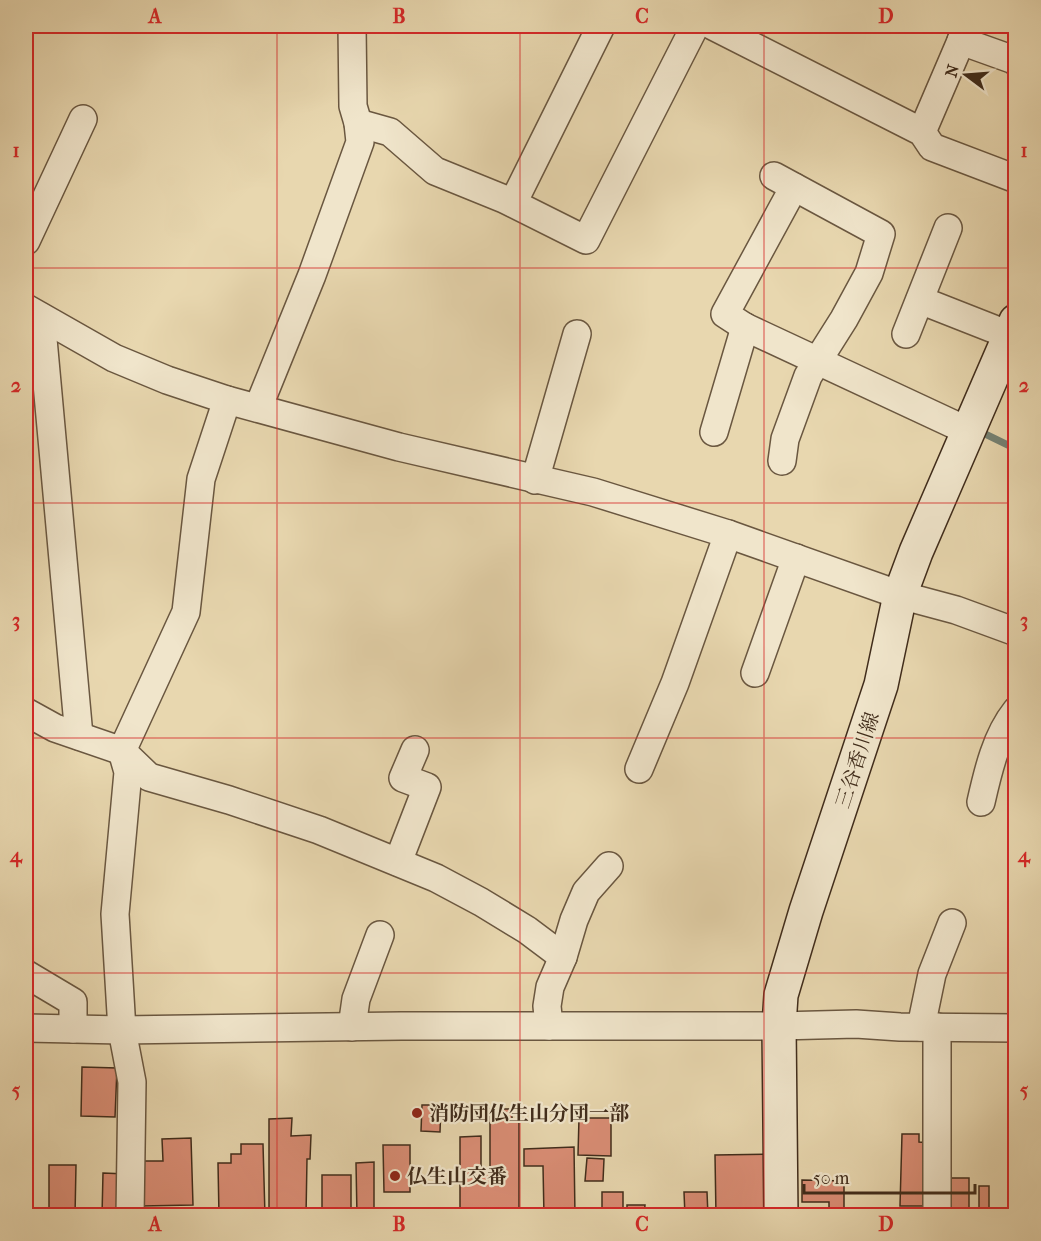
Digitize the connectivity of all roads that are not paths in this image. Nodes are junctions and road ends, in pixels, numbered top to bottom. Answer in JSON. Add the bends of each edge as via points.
{"nodes":[{"id":1,"x":352,"y":26,"type":"edge"},
{"id":2,"x":601,"y":26,"type":"edge"},
{"id":3,"x":695,"y":26,"type":"edge"},
{"id":4,"x":713,"y":26,"type":"edge"},
{"id":5,"x":963,"y":33,"type":"edge"},
{"id":6,"x":1016,"y":62,"type":"edge"},
{"id":7,"x":83,"y":118,"type":"dead end"},
{"id":8,"x":358,"y":123,"type":"junction"},
{"id":9,"x":922,"y":132,"type":"junction"},
{"id":10,"x":1016,"y":179,"type":"edge"},
{"id":11,"x":513,"y":203,"type":"junction"},
{"id":12,"x":948,"y":228,"type":"dead end"},
{"id":13,"x":26,"y":241,"type":"edge"},
{"id":14,"x":920,"y":300,"type":"junction"},
{"id":15,"x":33,"y":313,"type":"edge"},
{"id":16,"x":745,"y":327,"type":"junction"},
{"id":17,"x":1012,"y":328,"type":"edge"},
{"id":18,"x":578,"y":334,"type":"dead end"},
{"id":19,"x":906,"y":334,"type":"dead end"},
{"id":20,"x":818,"y":360,"type":"junction"},
{"id":21,"x":227,"y":400,"type":"junction"},
{"id":22,"x":258,"y":408,"type":"junction"},
{"id":23,"x":968,"y":431,"type":"junction"},
{"id":24,"x":714,"y":432,"type":"dead end"},
{"id":25,"x":782,"y":461,"type":"dead end"},
{"id":26,"x":535,"y":480,"type":"junction"},
{"id":27,"x":728,"y":534,"type":"junction"},
{"id":28,"x":796,"y":558,"type":"junction"},
{"id":29,"x":900,"y":595,"type":"junction"},
{"id":30,"x":1016,"y":632,"type":"edge"},
{"id":31,"x":755,"y":673,"type":"dead end"},
{"id":32,"x":1016,"y":711,"type":"edge"},
{"id":33,"x":26,"y":712,"type":"edge"},
{"id":34,"x":79,"y":736,"type":"junction"},
{"id":35,"x":415,"y":750,"type":"dead end"},
{"id":36,"x":122,"y":751,"type":"junction"},
{"id":37,"x":639,"y":769,"type":"dead end"},
{"id":38,"x":981,"y":802,"type":"dead end"},
{"id":39,"x":398,"y":862,"type":"junction"},
{"id":40,"x":609,"y":866,"type":"dead end"},
{"id":41,"x":952,"y":923,"type":"dead end"},
{"id":42,"x":380,"y":935,"type":"dead end"},
{"id":43,"x":563,"y":957,"type":"junction"},
{"id":44,"x":26,"y":974,"type":"edge"},
{"id":45,"x":549,"y":1026,"type":"junction"},
{"id":46,"x":779,"y":1026,"type":"junction"},
{"id":47,"x":352,"y":1027,"type":"junction"},
{"id":48,"x":929,"y":1027,"type":"junction"},
{"id":49,"x":26,"y":1028,"type":"edge"},
{"id":50,"x":1016,"y":1028,"type":"edge"},
{"id":51,"x":73,"y":1029,"type":"junction"},
{"id":52,"x":122,"y":1030,"type":"junction"},
{"id":53,"x":130,"y":1215,"type":"edge"},
{"id":54,"x":781,"y":1215,"type":"edge"},
{"id":55,"x":937,"y":1215,"type":"edge"}],
"edges":[{"from":1,"to":8,"type":"street","via":[[353,106]]},
{"from":2,"to":11,"type":"street"},
{"from":3,"to":11,"type":"street","via":[[586,240]]},
{"from":4,"to":9,"type":"street"},
{"from":5,"to":6,"type":"street"},
{"from":5,"to":9,"type":"street"},
{"from":7,"to":13,"type":"street"},
{"from":8,"to":11,"type":"street","via":[[390,132],[435,171]]},
{"from":8,"to":22,"type":"street","via":[[360,142]]},
{"from":9,"to":10,"type":"street","via":[[932,147]]},
{"from":12,"to":14,"type":"street"},
{"from":14,"to":17,"type":"street"},
{"from":14,"to":19,"type":"street"},
{"from":15,"to":21,"type":"street","via":[[114,358]]},
{"from":15,"to":34,"type":"street"},
{"from":16,"to":20,"type":"street"},
{"from":16,"to":20,"type":"street","via":[[725,314],[784,181],[881,234],[869,273]]},
{"from":16,"to":24,"type":"street"},
{"from":17,"to":23,"type":"main road","name":"三谷香川線"},
{"from":18,"to":26,"type":"street"},
{"from":20,"to":23,"type":"street"},
{"from":20,"to":25,"type":"street","via":[[808,376],[785,439]]},
{"from":21,"to":22,"type":"street"},
{"from":21,"to":36,"type":"street","via":[[201,479],[186,612]]},
{"from":22,"to":26,"type":"street"},
{"from":23,"to":29,"type":"main road","name":"三谷香川線"},
{"from":26,"to":27,"type":"street","via":[[593,492]]},
{"from":27,"to":28,"type":"street"},
{"from":27,"to":37,"type":"street","via":[[675,683]]},
{"from":28,"to":29,"type":"street"},
{"from":28,"to":31,"type":"street"},
{"from":29,"to":30,"type":"street"},
{"from":29,"to":46,"type":"main road","name":"三谷香川線","via":[[881,685],[781,994]]},
{"from":32,"to":38,"type":"street","via":[[990,764]]},
{"from":33,"to":34,"type":"street"},
{"from":34,"to":36,"type":"street"},
{"from":35,"to":39,"type":"street","via":[[404,778],[427,786]]},
{"from":36,"to":39,"type":"street","via":[[149,777],[229,800]]},
{"from":36,"to":52,"type":"street","via":[[128,772],[115,914]]},
{"from":39,"to":43,"type":"street","via":[[481,902]]},
{"from":40,"to":43,"type":"street","via":[[586,892]]},
{"from":41,"to":48,"type":"street","via":[[932,974]]},
{"from":42,"to":47,"type":"street","via":[[356,999]]},
{"from":43,"to":45,"type":"street","via":[[549,987]]},
{"from":44,"to":51,"type":"street","via":[[73,1002]]},
{"from":45,"to":46,"type":"street"},
{"from":45,"to":47,"type":"street"},
{"from":46,"to":48,"type":"street"},
{"from":46,"to":54,"type":"main road","name":"三谷香川線"},
{"from":47,"to":52,"type":"street"},
{"from":48,"to":50,"type":"street"},
{"from":48,"to":55,"type":"street"},
{"from":49,"to":51,"type":"street"},
{"from":51,"to":52,"type":"street"},
{"from":52,"to":53,"type":"street","via":[[132,1082]]}]}
